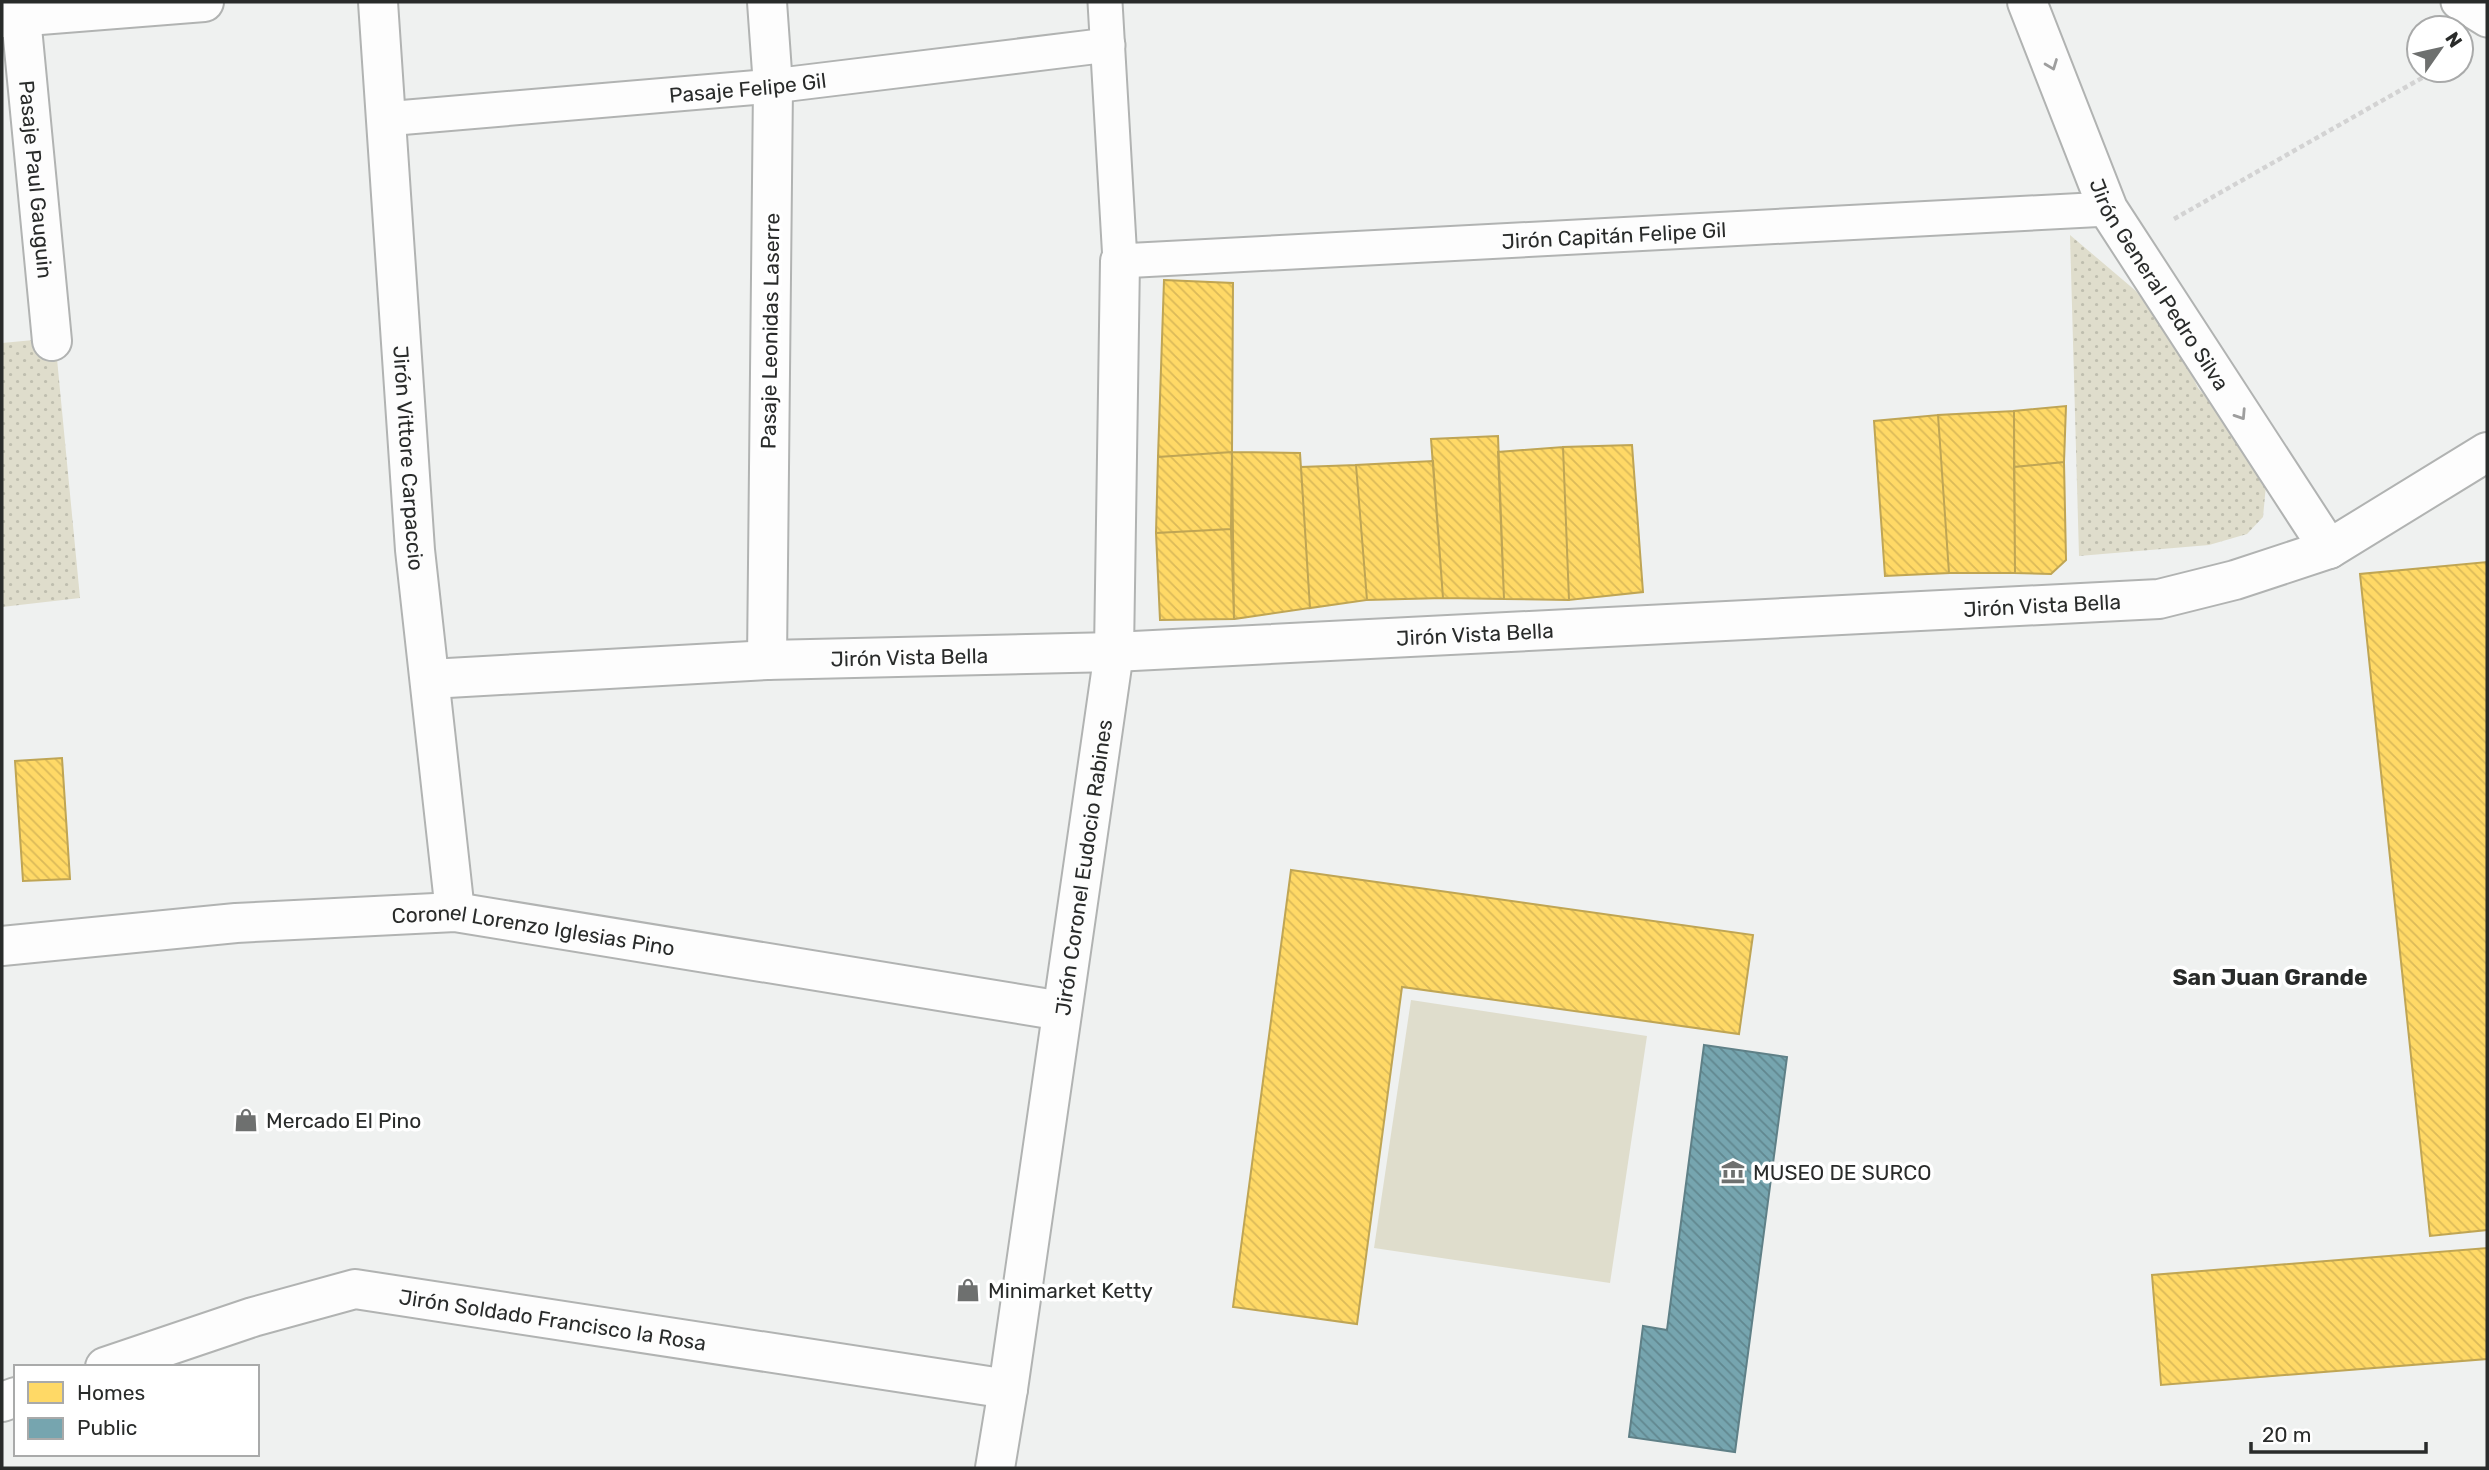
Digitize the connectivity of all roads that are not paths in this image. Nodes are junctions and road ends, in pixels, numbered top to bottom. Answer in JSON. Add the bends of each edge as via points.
{"nodes":[{"id":1,"x":204,"y":2,"type":"edge"},
{"id":2,"x":378,"y":2,"type":"edge"},
{"id":3,"x":767,"y":2,"type":"edge"},
{"id":4,"x":1105,"y":2,"type":"edge"},
{"id":5,"x":2027,"y":2,"type":"edge"},
{"id":6,"x":2458,"y":2,"type":"edge"},
{"id":7,"x":11,"y":18,"type":"edge"},
{"id":8,"x":2487,"y":20,"type":"edge"},
{"id":9,"x":1108,"y":45,"type":"junction"},
{"id":10,"x":773,"y":86,"type":"junction"},
{"id":11,"x":385,"y":119,"type":"junction"},
{"id":12,"x":2108,"y":209,"type":"junction"},
{"id":13,"x":1120,"y":261,"type":"junction"},
{"id":14,"x":52,"y":341,"type":"dead end"},
{"id":15,"x":2487,"y":452,"type":"edge"},
{"id":16,"x":2329,"y":549,"type":"junction"},
{"id":17,"x":1114,"y":652,"type":"junction"},
{"id":18,"x":767,"y":660,"type":"junction"},
{"id":19,"x":430,"y":679,"type":"junction"},
{"id":20,"x":455,"y":912,"type":"junction"},
{"id":21,"x":2,"y":946,"type":"edge"},
{"id":22,"x":1062,"y":1011,"type":"junction"},
{"id":23,"x":111,"y":1365,"type":"edge"},
{"id":24,"x":1009,"y":1389,"type":"junction"},
{"id":25,"x":995,"y":1468,"type":"edge"}],
"edges":[{"from":1,"to":7,"type":"street"},
{"from":2,"to":11,"type":"street","name":"Jirón Vittore Carpaccio"},
{"from":3,"to":10,"type":"street","name":"Pasaje Leonidas Laserre"},
{"from":4,"to":9,"type":"lane"},
{"from":5,"to":12,"type":"street","name":"Jirón General Pedro Silva","one_way":true},
{"from":6,"to":8,"type":"lane"},
{"from":7,"to":14,"type":"street","name":"Pasaje Paul Gauguin"},
{"from":9,"to":10,"type":"lane","name":"Pasaje Felipe Gil"},
{"from":9,"to":13,"type":"lane"},
{"from":10,"to":11,"type":"lane","name":"Pasaje Felipe Gil"},
{"from":10,"to":18,"type":"street","name":"Pasaje Leonidas Laserre"},
{"from":11,"to":19,"type":"street","name":"Jirón Vittore Carpaccio","via":[[415,551]]},
{"from":12,"to":13,"type":"lane","name":"Jirón Capitán Felipe Gil"},
{"from":12,"to":16,"type":"street","name":"Jirón General Pedro Silva","one_way":true},
{"from":13,"to":17,"type":"street","name":"Jirón Coronel Eudocio Rabines"},
{"from":15,"to":16,"type":"street","name":"Jirón Vista Bella"},
{"from":16,"to":17,"type":"street","name":"Jirón Vista Bella","via":[[2235,580],[2159,598]]},
{"from":17,"to":18,"type":"street","name":"Jirón Vista Bella"},
{"from":17,"to":22,"type":"street","name":"Jirón Coronel Eudocio Rabines"},
{"from":18,"to":19,"type":"street","name":"Jirón Vista Bella"},
{"from":19,"to":20,"type":"street","name":"Jirón Vittore Carpaccio"},
{"from":20,"to":21,"type":"street","name":"Coronel Lorenzo Iglesias Pino","via":[[236,923]]},
{"from":20,"to":22,"type":"street","name":"Coronel Lorenzo Iglesias Pino"},
{"from":22,"to":24,"type":"street","name":"Jirón Coronel Eudocio Rabines"},
{"from":23,"to":24,"type":"street","name":"Jirón Soldado Francisco la Rosa","via":[[253,1317],[355,1289]]},
{"from":24,"to":25,"type":"street","name":"Jirón Coronel Eudocio Rabines"}]}
